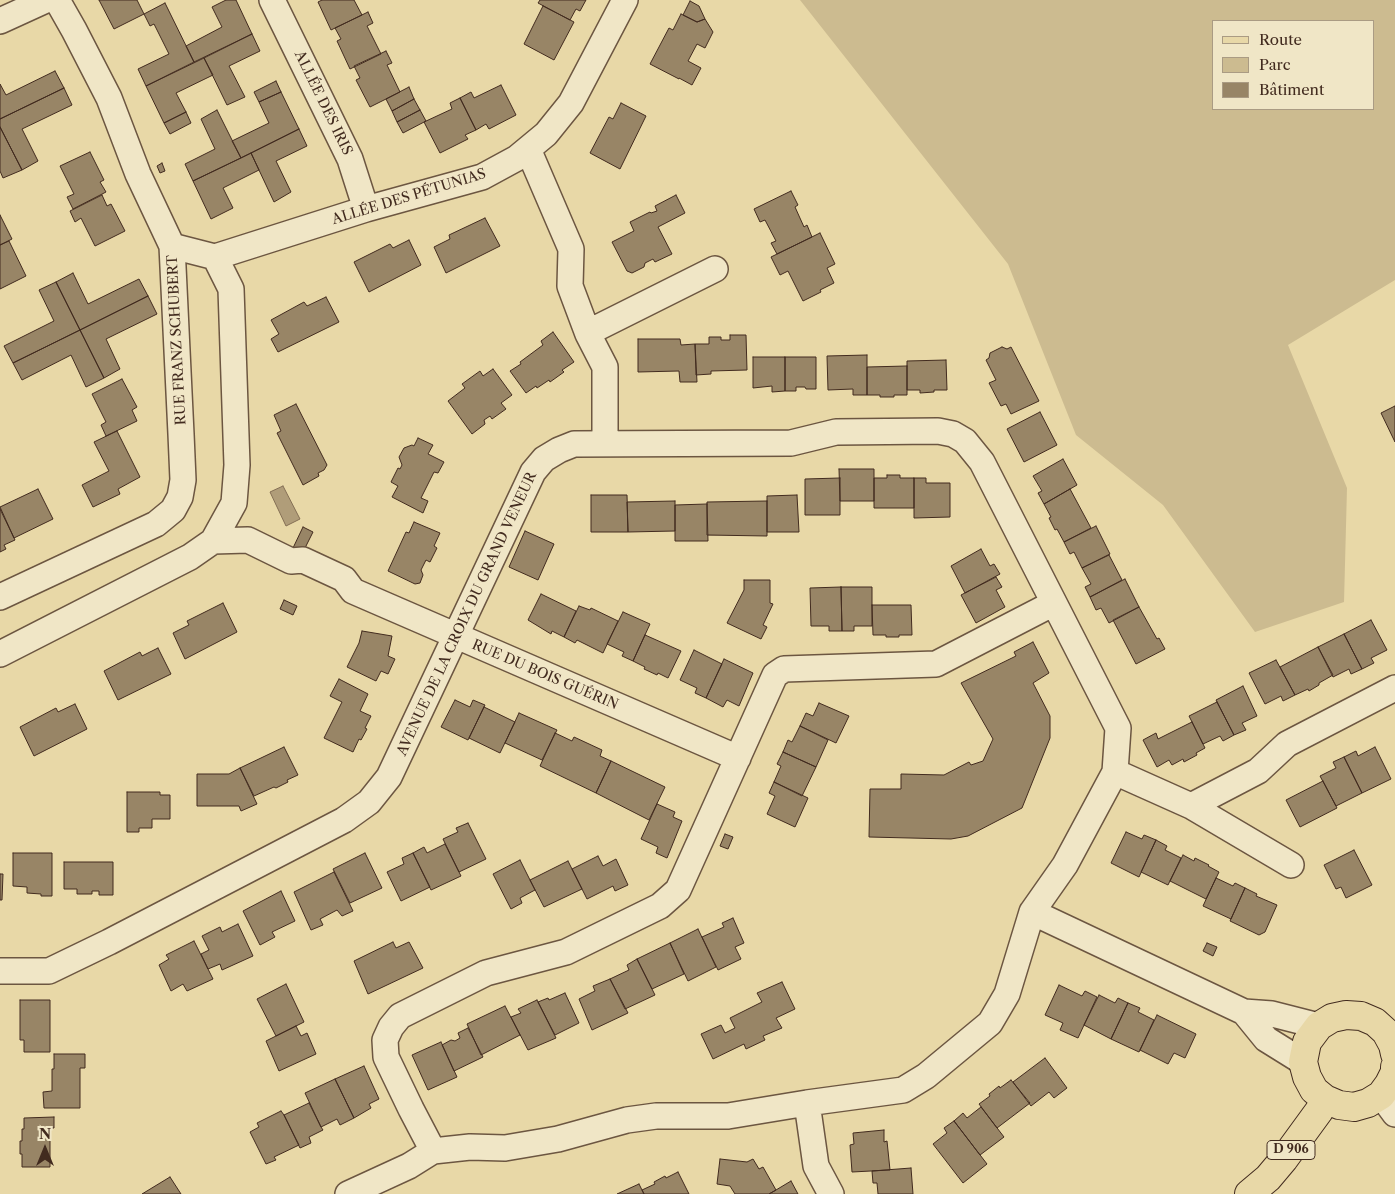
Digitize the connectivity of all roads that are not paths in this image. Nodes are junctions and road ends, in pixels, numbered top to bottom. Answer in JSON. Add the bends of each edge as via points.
{"nodes":[{"id":1,"x":46,"y":0,"type":"edge"},
{"id":2,"x":57,"y":0,"type":"edge"},
{"id":3,"x":272,"y":0,"type":"edge"},
{"id":4,"x":624,"y":0,"type":"edge"},
{"id":5,"x":0,"y":21,"type":"edge"},
{"id":6,"x":528,"y":149,"type":"junction"},
{"id":7,"x":366,"y":209,"type":"junction"},
{"id":8,"x":172,"y":246,"type":"junction"},
{"id":9,"x":214,"y":257,"type":"junction"},
{"id":10,"x":715,"y":269,"type":"dead end"},
{"id":11,"x":588,"y":334,"type":"junction"},
{"id":12,"x":605,"y":444,"type":"junction"},
{"id":13,"x":234,"y":502,"type":"junction"},
{"id":14,"x":248,"y":540,"type":"junction"},
{"id":15,"x":213,"y":541,"type":"junction"},
{"id":16,"x":0,"y":597,"type":"edge"},
{"id":17,"x":1054,"y":603,"type":"junction"},
{"id":18,"x":456,"y":636,"type":"junction"},
{"id":19,"x":0,"y":654,"type":"edge"},
{"id":20,"x":1395,"y":688,"type":"edge"},
{"id":21,"x":738,"y":758,"type":"junction"},
{"id":22,"x":1115,"y":772,"type":"junction"},
{"id":23,"x":1192,"y":806,"type":"junction"},
{"id":24,"x":1291,"y":865,"type":"dead end"},
{"id":25,"x":1032,"y":912,"type":"junction"},
{"id":26,"x":0,"y":971,"type":"edge"},
{"id":27,"x":1244,"y":1012,"type":"junction"},
{"id":28,"x":1319,"y":1026,"type":"junction"},
{"id":29,"x":1395,"y":1053,"type":"edge"},
{"id":30,"x":1304,"y":1062,"type":"junction"},
{"id":31,"x":1325,"y":1099,"type":"junction"},
{"id":32,"x":807,"y":1103,"type":"junction"},
{"id":33,"x":1388,"y":1105,"type":"edge"},
{"id":34,"x":433,"y":1151,"type":"junction"},
{"id":35,"x":375,"y":1189,"type":"edge"},
{"id":36,"x":348,"y":1194,"type":"edge"},
{"id":37,"x":831,"y":1194,"type":"edge"},
{"id":38,"x":1250,"y":1194,"type":"edge"}],
"edges":[{"from":1,"to":5,"type":"street"},
{"from":2,"to":8,"type":"street","name":"RUE FRANZ SCHUBERT","via":[[109,98],[138,174]]},
{"from":3,"to":7,"type":"street","name":"ALLÉE DES IRIS","via":[[350,159]]},
{"from":4,"to":6,"type":"street","name":"ALLÉE DES PÉTUNIAS","via":[[571,103],[546,134]]},
{"from":6,"to":7,"type":"street","name":"ALLÉE DES PÉTUNIAS","via":[[482,177]]},
{"from":6,"to":11,"type":"street","via":[[571,249],[570,286]]},
{"from":7,"to":9,"type":"street","name":"ALLÉE DES PÉTUNIAS"},
{"from":8,"to":9,"type":"street"},
{"from":8,"to":16,"type":"street","name":"RUE FRANZ SCHUBERT","via":[[182,434],[180,497],[173,510],[156,524]]},
{"from":9,"to":13,"type":"street","via":[[231,290],[237,465]]},
{"from":10,"to":11,"type":"street"},
{"from":11,"to":12,"type":"street","via":[[605,367]]},
{"from":12,"to":17,"type":"street","name":"AVENUE DE LA CROIX DU GRAND VENEUR","via":[[791,442],[836,432],[938,431],[953,434],[965,441],[982,462]]},
{"from":12,"to":18,"type":"street","name":"AVENUE DE LA CROIX DU GRAND VENEUR","via":[[574,444],[544,459],[533,472]]},
{"from":13,"to":14,"type":"street"},
{"from":13,"to":15,"type":"street"},
{"from":14,"to":15,"type":"street","name":"RUE DU BOIS GUÉRIN"},
{"from":14,"to":18,"type":"street","name":"RUE DU BOIS GUÉRIN","via":[[291,561],[303,560],[323,568],[344,579],[353,591]]},
{"from":15,"to":19,"type":"street","via":[[190,558]]},
{"from":17,"to":21,"type":"street","via":[[936,664],[784,669],[775,675]]},
{"from":17,"to":22,"type":"street","name":"AVENUE DE LA CROIX DU GRAND VENEUR","via":[[1118,728]]},
{"from":18,"to":21,"type":"street","name":"RUE DU BOIS GUÉRIN"},
{"from":18,"to":26,"type":"street","name":"AVENUE DE LA CROIX DU GRAND VENEUR","via":[[389,777],[369,802],[344,820],[49,971]]},
{"from":20,"to":23,"type":"street","via":[[1287,744],[1258,770]]},
{"from":21,"to":34,"type":"street","via":[[678,890],[660,906],[566,952],[486,973],[400,1016],[391,1027],[385,1040],[386,1057]]},
{"from":22,"to":23,"type":"street"},
{"from":22,"to":25,"type":"street","name":"AVENUE DE LA CROIX DU GRAND VENEUR","via":[[1065,865]]},
{"from":23,"to":24,"type":"street"},
{"from":25,"to":27,"type":"street"},
{"from":25,"to":32,"type":"street","name":"AVENUE DE LA CROIX DU GRAND VENEUR","via":[[1007,994],[990,1023],[926,1076],[903,1090]]},
{"from":27,"to":28,"type":"street","via":[[1272,1014]]},
{"from":27,"to":30,"type":"street","via":[[1266,1038]]},
{"from":28,"to":29,"type":"main road","via":[[1339,1016],[1361,1016],[1386,1032]]},
{"from":28,"to":30,"type":"main road","via":[[1307,1042]]},
{"from":29,"to":33,"type":"main road"},
{"from":30,"to":31,"type":"main road","via":[[1306,1077]]},
{"from":31,"to":33,"type":"main road","via":[[1354,1107],[1368,1103]]},
{"from":31,"to":38,"type":"main road","number":"D 906","via":[[1284,1159]]},
{"from":32,"to":34,"type":"street","name":"AVENUE DE LA CROIX DU GRAND VENEUR","via":[[728,1116],[656,1116],[505,1148]]},
{"from":32,"to":37,"type":"street","via":[[816,1166]]},
{"from":34,"to":35,"type":"street","name":"AVENUE DE LA CROIX DU GRAND VENEUR"},
{"from":35,"to":36,"type":"street","name":"AVENUE DE LA CROIX DU GRAND VENEUR"}]}
